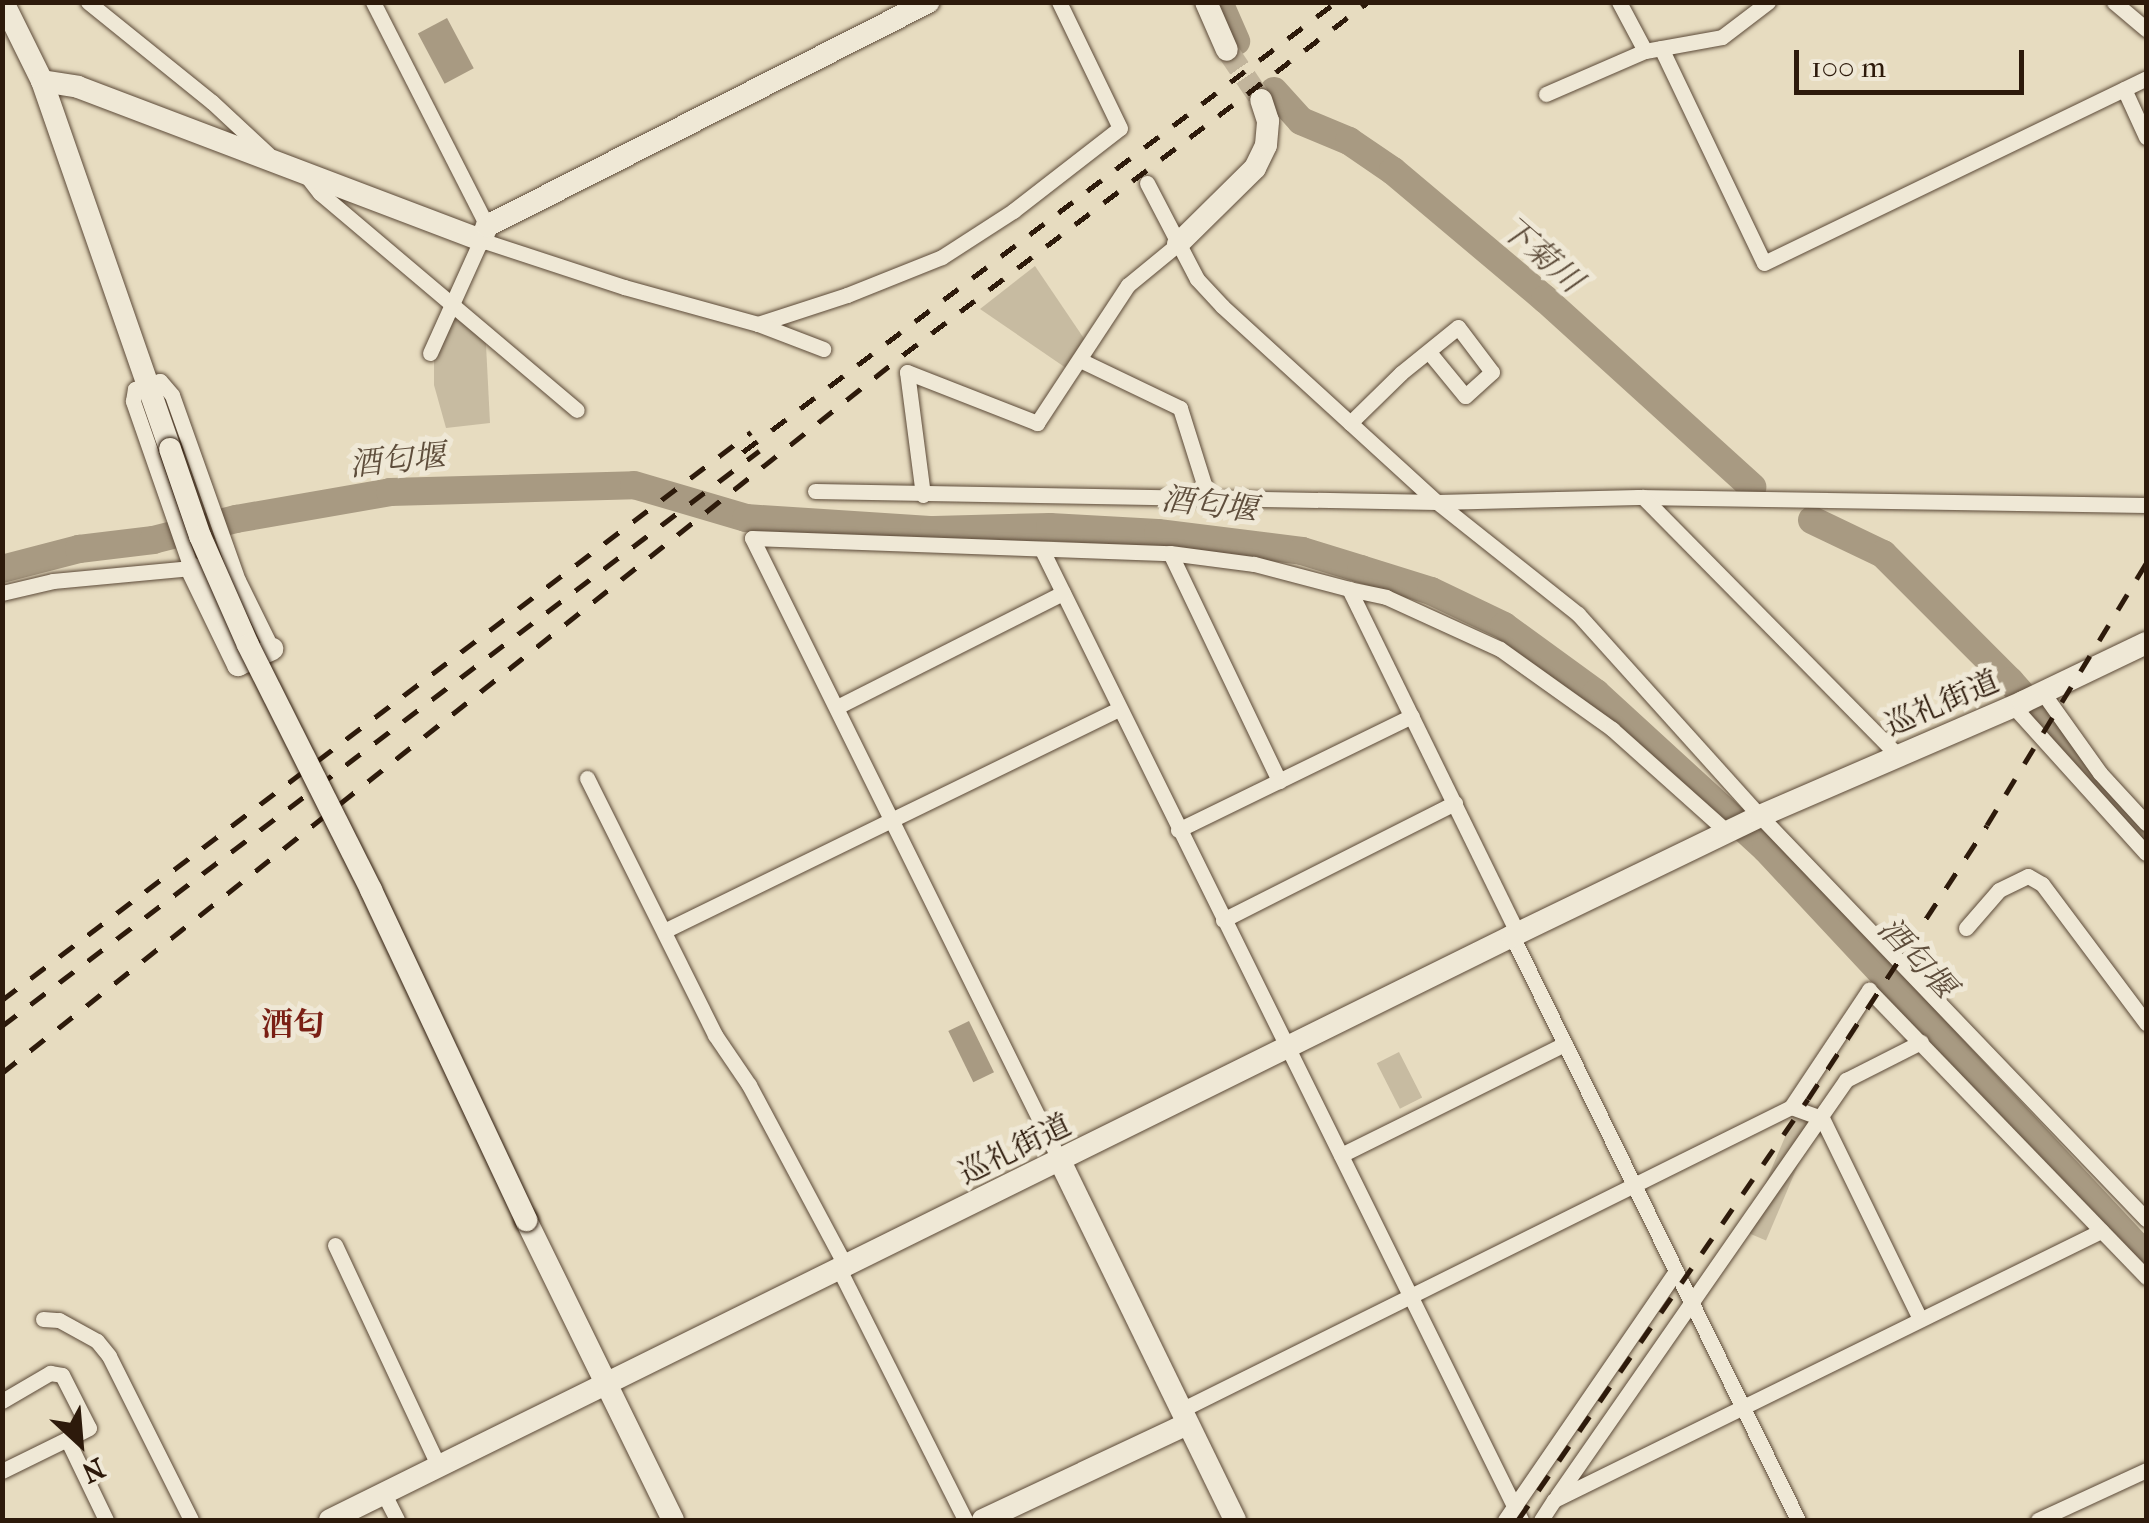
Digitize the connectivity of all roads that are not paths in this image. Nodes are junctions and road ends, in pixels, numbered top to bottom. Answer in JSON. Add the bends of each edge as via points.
{"nodes":[{"id":1,"x":2,"y":2,"type":"edge"},
{"id":2,"x":88,"y":2,"type":"edge"},
{"id":3,"x":373,"y":2,"type":"edge"},
{"id":4,"x":928,"y":2,"type":"edge"},
{"id":5,"x":1059,"y":2,"type":"edge"},
{"id":6,"x":1206,"y":2,"type":"edge"},
{"id":7,"x":1619,"y":2,"type":"edge"},
{"id":8,"x":1768,"y":2,"type":"edge"},
{"id":9,"x":2114,"y":2,"type":"edge"},
{"id":10,"x":2146,"y":29,"type":"edge"},
{"id":11,"x":1227,"y":50,"type":"tunnel mouth"},
{"id":12,"x":1653,"y":50,"type":"junction"},
{"id":13,"x":2146,"y":78,"type":"edge"},
{"id":14,"x":42,"y":80,"type":"junction"},
{"id":15,"x":2124,"y":89,"type":"junction"},
{"id":16,"x":1546,"y":94,"type":"dead end"},
{"id":17,"x":1261,"y":100,"type":"tunnel mouth"},
{"id":18,"x":2146,"y":136,"type":"edge"},
{"id":19,"x":270,"y":157,"type":"junction"},
{"id":20,"x":300,"y":168,"type":"junction"},
{"id":21,"x":1148,"y":183,"type":"dead end"},
{"id":22,"x":484,"y":233,"type":"junction"},
{"id":23,"x":1178,"y":244,"type":"junction"},
{"id":24,"x":452,"y":305,"type":"junction"},
{"id":25,"x":758,"y":324,"type":"junction"},
{"id":26,"x":823,"y":349,"type":"dead end"},
{"id":27,"x":430,"y":352,"type":"dead end"},
{"id":28,"x":1429,"y":352,"type":"dead end"},
{"id":29,"x":1080,"y":360,"type":"junction"},
{"id":30,"x":147,"y":382,"type":"junction"},
{"id":31,"x":577,"y":410,"type":"dead end"},
{"id":32,"x":1350,"y":423,"type":"junction"},
{"id":33,"x":815,"y":491,"type":"dead end"},
{"id":34,"x":923,"y":495,"type":"junction"},
{"id":35,"x":1208,"y":496,"type":"junction"},
{"id":36,"x":1643,"y":497,"type":"junction"},
{"id":37,"x":1437,"y":502,"type":"junction"},
{"id":38,"x":2146,"y":505,"type":"edge"},
{"id":39,"x":1042,"y":550,"type":"junction"},
{"id":40,"x":1170,"y":553,"type":"junction"},
{"id":41,"x":191,"y":568,"type":"junction"},
{"id":42,"x":1349,"y":590,"type":"junction"},
{"id":43,"x":2,"y":593,"type":"edge"},
{"id":44,"x":1063,"y":594,"type":"junction"},
{"id":45,"x":2146,"y":643,"type":"edge"},
{"id":46,"x":272,"y":649,"type":"joint"},
{"id":47,"x":2028,"y":700,"type":"junction"},
{"id":48,"x":836,"y":707,"type":"junction"},
{"id":49,"x":1119,"y":709,"type":"junction"},
{"id":50,"x":1412,"y":716,"type":"junction"},
{"id":51,"x":1898,"y":756,"type":"junction"},
{"id":52,"x":586,"y":778,"type":"dead end"},
{"id":53,"x":1279,"y":780,"type":"junction"},
{"id":54,"x":1455,"y":804,"type":"junction"},
{"id":55,"x":1760,"y":816,"type":"junction"},
{"id":56,"x":892,"y":819,"type":"junction"},
{"id":57,"x":2146,"y":823,"type":"edge"},
{"id":58,"x":1178,"y":830,"type":"junction"},
{"id":59,"x":1726,"y":832,"type":"junction"},
{"id":60,"x":2146,"y":853,"type":"edge"},
{"id":61,"x":1223,"y":920,"type":"junction"},
{"id":62,"x":1966,"y":928,"type":"dead end"},
{"id":63,"x":664,"y":931,"type":"junction"},
{"id":64,"x":1515,"y":935,"type":"junction"},
{"id":65,"x":2146,"y":1023,"type":"edge"},
{"id":66,"x":1921,"y":1042,"type":"junction"},
{"id":67,"x":1565,"y":1044,"type":"junction"},
{"id":68,"x":1287,"y":1047,"type":"junction"},
{"id":69,"x":1791,"y":1107,"type":"junction"},
{"id":70,"x":1822,"y":1118,"type":"junction"},
{"id":71,"x":1340,"y":1154,"type":"junction"},
{"id":72,"x":1060,"y":1161,"type":"junction"},
{"id":73,"x":1634,"y":1184,"type":"junction"},
{"id":74,"x":2146,"y":1219,"type":"edge"},
{"id":75,"x":2101,"y":1231,"type":"junction"},
{"id":76,"x":335,"y":1244,"type":"dead end"},
{"id":77,"x":843,"y":1269,"type":"junction"},
{"id":78,"x":1676,"y":1271,"type":"junction"},
{"id":79,"x":2146,"y":1277,"type":"edge"},
{"id":80,"x":1410,"y":1296,"type":"junction"},
{"id":81,"x":1693,"y":1305,"type":"junction"},
{"id":82,"x":43,"y":1318,"type":"dead end"},
{"id":83,"x":1920,"y":1319,"type":"junction"},
{"id":84,"x":605,"y":1387,"type":"junction"},
{"id":85,"x":2,"y":1401,"type":"edge"},
{"id":86,"x":1743,"y":1407,"type":"junction"},
{"id":87,"x":1184,"y":1417,"type":"junction"},
{"id":88,"x":67,"y":1439,"type":"junction"},
{"id":89,"x":440,"y":1467,"type":"junction"},
{"id":90,"x":2146,"y":1470,"type":"edge"},
{"id":91,"x":2,"y":1471,"type":"edge"},
{"id":92,"x":384,"y":1494,"type":"junction"},
{"id":93,"x":1554,"y":1500,"type":"junction"},
{"id":94,"x":1514,"y":1516,"type":"edge"},
{"id":95,"x":106,"y":1520,"type":"edge"},
{"id":96,"x":191,"y":1520,"type":"edge"},
{"id":97,"x":330,"y":1520,"type":"edge"},
{"id":98,"x":396,"y":1520,"type":"edge"},
{"id":99,"x":672,"y":1520,"type":"edge"},
{"id":100,"x":965,"y":1520,"type":"edge"},
{"id":101,"x":983,"y":1520,"type":"edge"},
{"id":102,"x":1235,"y":1520,"type":"edge"},
{"id":103,"x":1541,"y":1520,"type":"edge"},
{"id":104,"x":1798,"y":1520,"type":"edge"},
{"id":105,"x":2038,"y":1520,"type":"edge"}],
"edges":[{"from":1,"to":14,"type":"street"},
{"from":2,"to":19,"type":"street"},
{"from":3,"to":22,"type":"street"},
{"from":4,"to":22,"type":"street"},
{"from":5,"to":25,"type":"street","via":[[1120,128],[1014,211],[942,257]]},
{"from":6,"to":11,"type":"street"},
{"from":7,"to":12,"type":"street"},
{"from":8,"to":12,"type":"street","via":[[1722,36]]},
{"from":9,"to":10,"type":"street"},
{"from":12,"to":15,"type":"street","via":[[1764,263]]},
{"from":12,"to":16,"type":"street"},
{"from":13,"to":15,"type":"street"},
{"from":14,"to":19,"type":"street"},
{"from":14,"to":30,"type":"street"},
{"from":15,"to":18,"type":"street"},
{"from":17,"to":23,"type":"street","via":[[1266,145],[1255,168]]},
{"from":19,"to":20,"type":"street"},
{"from":20,"to":22,"type":"street"},
{"from":20,"to":24,"type":"street","via":[[320,193]]},
{"from":21,"to":23,"type":"street"},
{"from":22,"to":24,"type":"street"},
{"from":22,"to":25,"type":"street","via":[[624,287]]},
{"from":23,"to":29,"type":"street","via":[[1128,285]]},
{"from":23,"to":32,"type":"street","via":[[1222,306]]},
{"from":24,"to":27,"type":"street"},
{"from":24,"to":31,"type":"street"},
{"from":25,"to":26,"type":"street"},
{"from":28,"to":32,"type":"street"},
{"from":29,"to":34,"type":"street","via":[[1037,422],[907,372]]},
{"from":29,"to":35,"type":"street","via":[[1180,408]]},
{"from":30,"to":41,"type":"street","via":[[133,401]]},
{"from":30,"to":46,"type":"street","via":[[160,381],[172,395],[238,580]]},
{"from":30,"to":84,"type":"street","bridge":true,"via":[[200,536],[248,645]]},
{"from":32,"to":37,"type":"street"},
{"from":33,"to":34,"type":"street"},
{"from":34,"to":35,"type":"street"},
{"from":35,"to":37,"type":"street"},
{"from":36,"to":37,"type":"street"},
{"from":36,"to":38,"type":"street"},
{"from":36,"to":51,"type":"street"},
{"from":37,"to":55,"type":"street","via":[[1578,614]]},
{"from":39,"to":40,"type":"street"},
{"from":39,"to":44,"type":"street"},
{"from":39,"to":48,"type":"street","via":[[752,538]]},
{"from":40,"to":42,"type":"street","via":[[1254,564]]},
{"from":40,"to":53,"type":"street"},
{"from":41,"to":43,"type":"street","via":[[53,581]]},
{"from":41,"to":46,"type":"street","via":[[238,664]]},
{"from":42,"to":50,"type":"street"},
{"from":42,"to":59,"type":"street","via":[[1386,597],[1500,649],[1612,730]]},
{"from":44,"to":48,"type":"street"},
{"from":44,"to":49,"type":"street"},
{"from":45,"to":47,"type":"street","name":"巡礼街道"},
{"from":47,"to":51,"type":"street","name":"巡礼街道"},
{"from":47,"to":57,"type":"street"},
{"from":47,"to":60,"type":"street","via":[[2025,724]]},
{"from":48,"to":56,"type":"street"},
{"from":49,"to":56,"type":"street"},
{"from":49,"to":58,"type":"street"},
{"from":50,"to":53,"type":"street"},
{"from":50,"to":54,"type":"street"},
{"from":51,"to":55,"type":"street","name":"巡礼街道"},
{"from":52,"to":63,"type":"street"},
{"from":53,"to":58,"type":"street"},
{"from":54,"to":61,"type":"street"},
{"from":54,"to":64,"type":"street"},
{"from":55,"to":59,"type":"street","name":"巡礼街道"},
{"from":55,"to":74,"type":"street"},
{"from":56,"to":63,"type":"street"},
{"from":56,"to":72,"type":"street"},
{"from":58,"to":61,"type":"street"},
{"from":59,"to":64,"type":"street","name":"巡礼街道"},
{"from":61,"to":68,"type":"street"},
{"from":62,"to":65,"type":"street","via":[[1999,890],[2028,876],[2042,884]]},
{"from":63,"to":77,"type":"street"},
{"from":64,"to":67,"type":"street"},
{"from":64,"to":68,"type":"street","name":"巡礼街道"},
{"from":66,"to":69,"type":"street","via":[[1869,990]]},
{"from":66,"to":70,"type":"street","via":[[1846,1080]]},
{"from":66,"to":75,"type":"street"},
{"from":67,"to":71,"type":"street"},
{"from":67,"to":73,"type":"street"},
{"from":68,"to":71,"type":"street"},
{"from":68,"to":72,"type":"street","name":"巡礼街道"},
{"from":69,"to":70,"type":"street"},
{"from":69,"to":73,"type":"street"},
{"from":70,"to":81,"type":"street"},
{"from":70,"to":83,"type":"street"},
{"from":71,"to":80,"type":"street"},
{"from":72,"to":77,"type":"street","name":"巡礼街道"},
{"from":72,"to":87,"type":"street"},
{"from":73,"to":78,"type":"street"},
{"from":73,"to":80,"type":"street"},
{"from":75,"to":79,"type":"street"},
{"from":75,"to":83,"type":"street"},
{"from":76,"to":89,"type":"street"},
{"from":77,"to":84,"type":"street","name":"巡礼街道"},
{"from":77,"to":100,"type":"street"},
{"from":78,"to":81,"type":"street"},
{"from":78,"to":94,"type":"street"},
{"from":80,"to":87,"type":"street"},
{"from":80,"to":94,"type":"street"},
{"from":81,"to":86,"type":"street"},
{"from":81,"to":93,"type":"street"},
{"from":82,"to":96,"type":"street","via":[[60,1320],[109,1356]]},
{"from":83,"to":86,"type":"street"},
{"from":84,"to":89,"type":"street","name":"巡礼街道"},
{"from":84,"to":99,"type":"street"},
{"from":85,"to":88,"type":"street","via":[[50,1373],[62,1376],[89,1428]]},
{"from":86,"to":93,"type":"street"},
{"from":86,"to":104,"type":"street"},
{"from":87,"to":101,"type":"street"},
{"from":87,"to":102,"type":"street"},
{"from":88,"to":91,"type":"street"},
{"from":88,"to":95,"type":"street"},
{"from":89,"to":92,"type":"street","name":"巡礼街道"},
{"from":90,"to":105,"type":"street"},
{"from":92,"to":97,"type":"street","name":"巡礼街道"},
{"from":92,"to":98,"type":"street"},
{"from":93,"to":103,"type":"street"}]}
